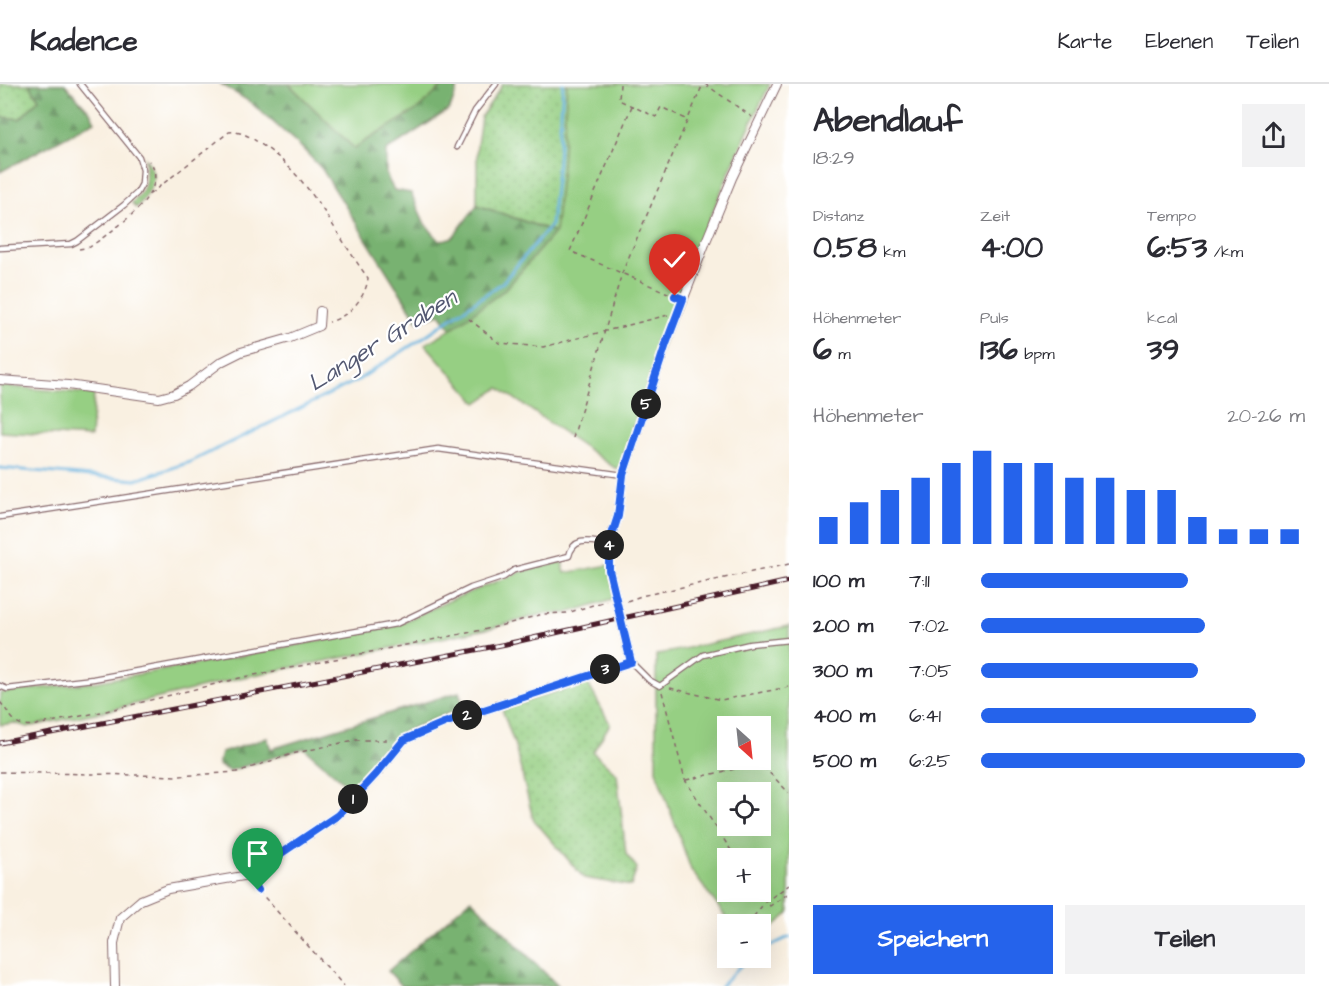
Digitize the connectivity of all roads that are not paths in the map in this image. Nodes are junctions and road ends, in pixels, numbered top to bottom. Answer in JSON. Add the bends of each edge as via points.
{"nodes":[{"id":1,"x":80,"y":84,"type":"edge"},
{"id":2,"x":496,"y":84,"type":"edge"},
{"id":3,"x":777,"y":84,"type":"edge"},
{"id":4,"x":457,"y":147,"type":"dead end"},
{"id":5,"x":0,"y":248,"type":"edge"},
{"id":6,"x":320,"y":311,"type":"dead end"},
{"id":7,"x":0,"y":380,"type":"edge"},
{"id":8,"x":623,"y":475,"type":"junction"},
{"id":9,"x":0,"y":517,"type":"edge"},
{"id":10,"x":609,"y":544,"type":"junction"},
{"id":11,"x":789,"y":640,"type":"edge"},
{"id":12,"x":631,"y":662,"type":"junction"},
{"id":13,"x":0,"y":686,"type":"edge"},
{"id":14,"x":115,"y":986,"type":"edge"}],
"edges":[{"from":1,"to":5,"type":"lane","via":[[139,157],[143,170],[139,189],[124,205],[71,244]]},
{"from":2,"to":4,"type":"lane","via":[[475,111]]},
{"from":3,"to":8,"type":"street","via":[[732,178],[683,299]]},
{"from":6,"to":7,"type":"street","via":[[319,326],[242,352],[189,386],[159,398]]},
{"from":8,"to":9,"type":"lane","via":[[438,449]]},
{"from":8,"to":10,"type":"street","via":[[618,516]]},
{"from":10,"to":12,"type":"street","via":[[609,570]]},
{"from":10,"to":13,"type":"lane","via":[[590,540],[576,543],[569,556],[514,570],[396,624],[93,679],[7,689]]},
{"from":11,"to":12,"type":"lane","via":[[703,655],[660,686],[649,681]]},
{"from":12,"to":14,"type":"street","via":[[444,723],[404,740],[338,815],[249,875],[168,889],[141,900],[120,918],[114,943]]}]}
